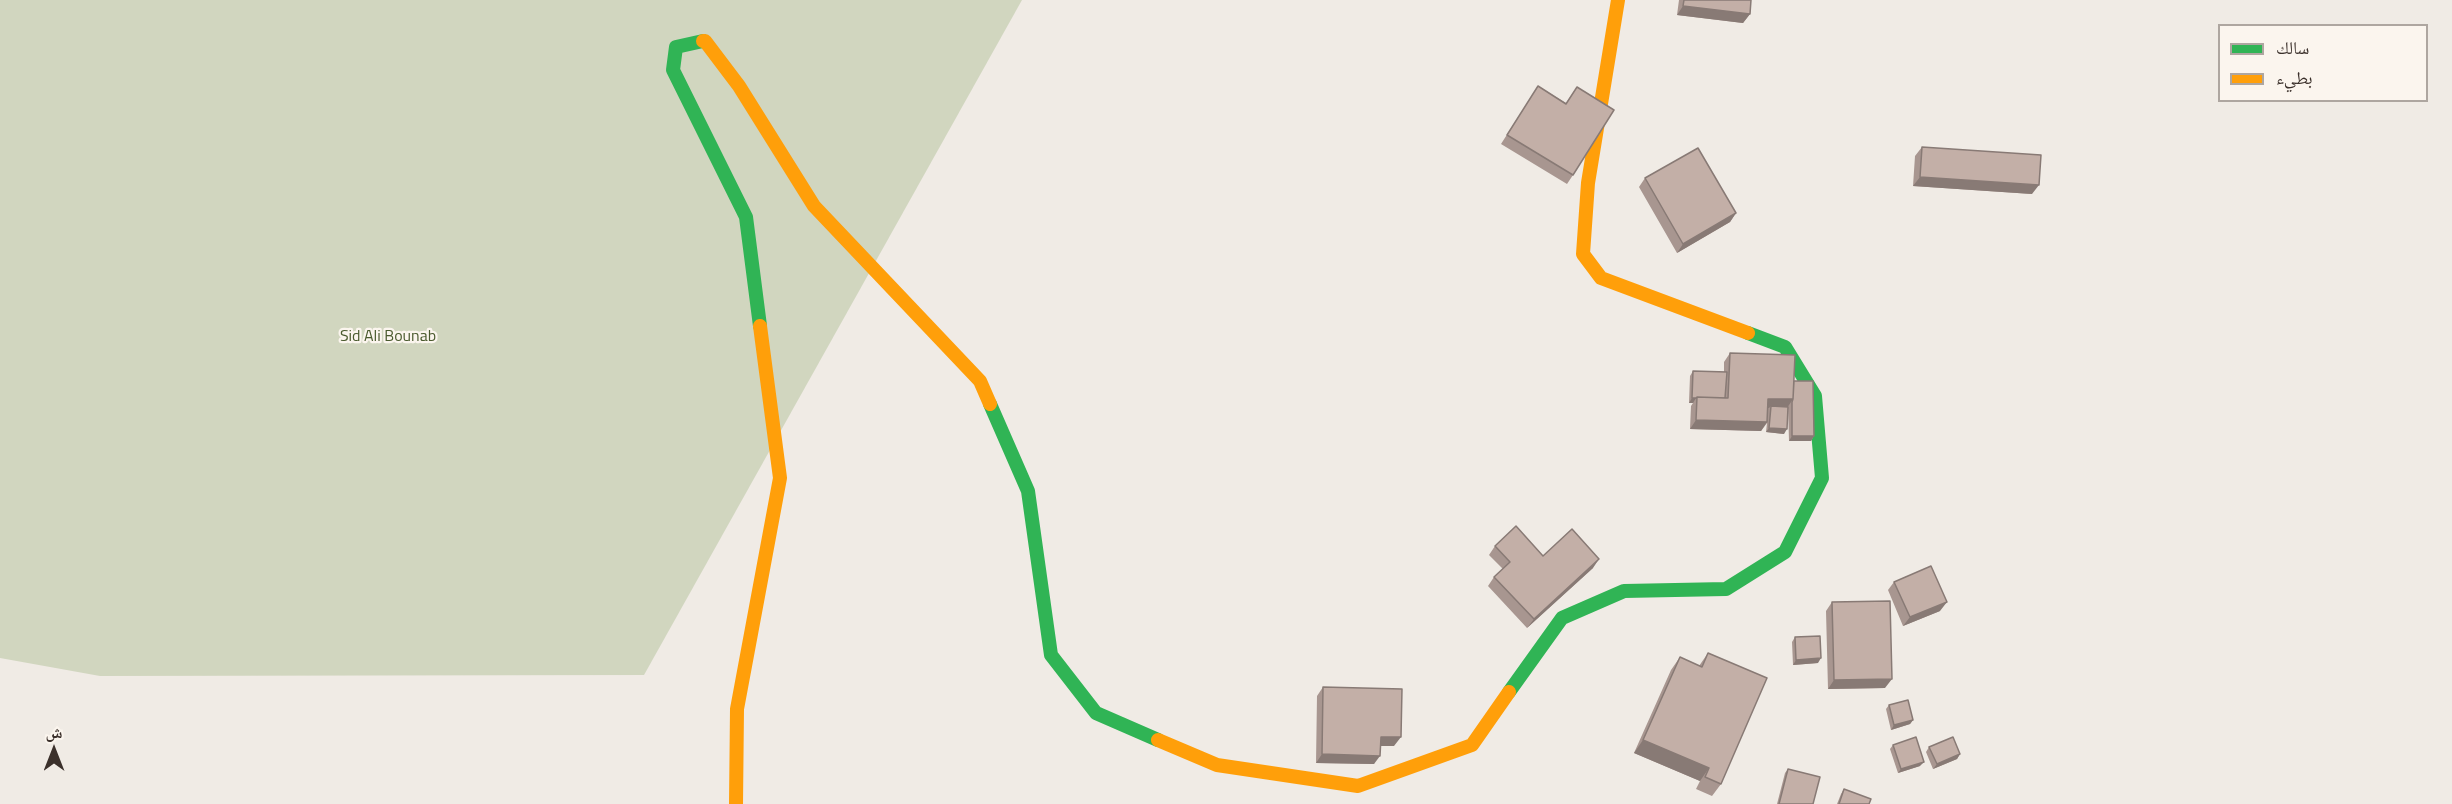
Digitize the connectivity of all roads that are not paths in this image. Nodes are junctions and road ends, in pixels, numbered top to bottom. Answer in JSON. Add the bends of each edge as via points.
{"nodes":[{"id":1,"x":1618,"y":0,"type":"edge"},
{"id":2,"x":736,"y":804,"type":"edge"}],
"edges":[{"from":1,"to":2,"type":"street","via":[[1588,183],[1583,254],[1601,278],[1785,346],[1815,396],[1821,478],[1785,552],[1726,589],[1624,591],[1562,618],[1472,745],[1358,786],[1217,765],[1096,713],[1051,655],[1028,491],[980,381],[814,206],[739,86],[705,41],[676,47],[674,70],[746,217],[780,478],[737,709]]}]}
